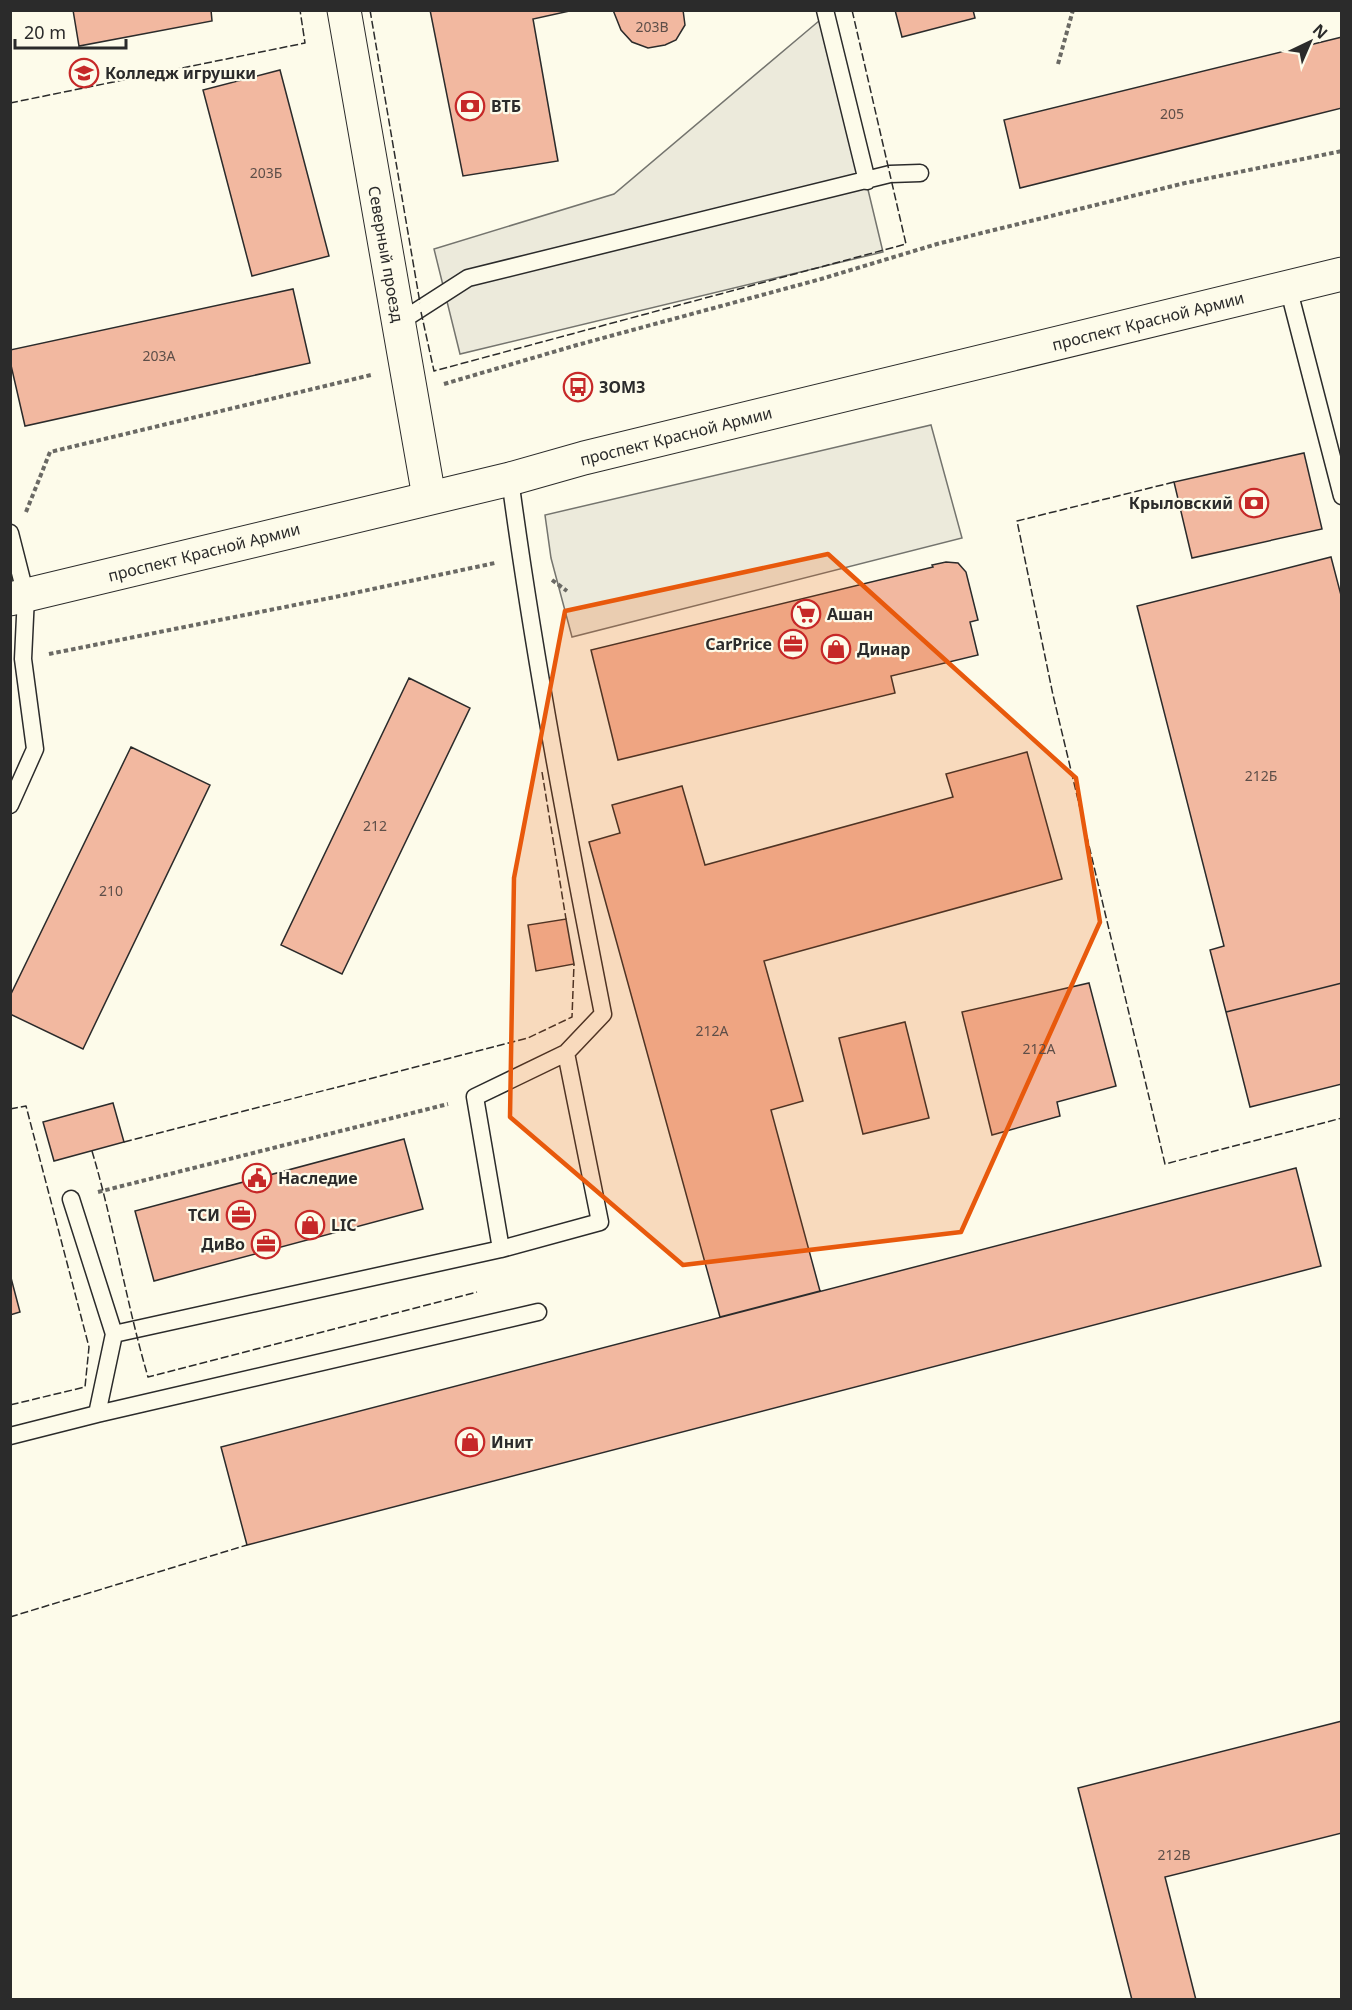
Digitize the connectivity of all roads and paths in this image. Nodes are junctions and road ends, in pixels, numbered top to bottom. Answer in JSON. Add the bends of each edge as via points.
{"nodes":[{"id":1,"x":344,"y":10,"type":"edge"},
{"id":2,"x":825,"y":10,"type":"edge"},
{"id":3,"x":1073,"y":10,"type":"edge"},
{"id":4,"x":1058,"y":64,"type":"dead end"},
{"id":5,"x":1341,"y":151,"type":"edge"},
{"id":6,"x":920,"y":174,"type":"dead end"},
{"id":7,"x":867,"y":181,"type":"junction"},
{"id":8,"x":1341,"y":274,"type":"edge"},
{"id":9,"x":1288,"y":287,"type":"junction"},
{"id":10,"x":398,"y":323,"type":"junction"},
{"id":11,"x":405,"y":367,"type":"junction"},
{"id":12,"x":510,"y":479,"type":"junction"},
{"id":13,"x":1341,"y":496,"type":"edge"},
{"id":14,"x":429,"y":497,"type":"junction"},
{"id":15,"x":12,"y":539,"type":"edge"},
{"id":16,"x":520,"y":558,"type":"junction"},
{"id":17,"x":567,"y":591,"type":"dead end"},
{"id":18,"x":18,"y":597,"type":"edge"},
{"id":19,"x":23,"y":659,"type":"junction"},
{"id":20,"x":10,"y":805,"type":"edge"},
{"id":21,"x":566,"y":1053,"type":"junction"},
{"id":22,"x":475,"y":1097,"type":"junction"},
{"id":23,"x":71,"y":1199,"type":"joint"},
{"id":24,"x":501,"y":1249,"type":"junction"},
{"id":25,"x":538,"y":1312,"type":"dead end"},
{"id":26,"x":114,"y":1334,"type":"junction"},
{"id":27,"x":97,"y":1414,"type":"junction"},
{"id":28,"x":10,"y":1436,"type":"edge"}],
"edges":[{"from":1,"to":10,"type":"main road","name":"Северный проезд"},
{"from":2,"to":7,"type":"lane"},
{"from":3,"to":4,"type":"path"},
{"from":5,"to":11,"type":"path","via":[[1185,183],[937,244],[427,389],[420,363]]},
{"from":6,"to":7,"type":"lane","via":[[890,174]]},
{"from":7,"to":10,"type":"lane","via":[[468,278]]},
{"from":8,"to":9,"type":"main road","name":"проспект Красной Армии"},
{"from":9,"to":12,"type":"main road","name":"проспект Красной Армии"},
{"from":9,"to":13,"type":"lane"},
{"from":10,"to":11,"type":"main road","name":"Северный проезд"},
{"from":11,"to":14,"type":"main road","name":"Северный проезд"},
{"from":11,"to":15,"type":"path","via":[[51,452]]},
{"from":12,"to":14,"type":"main road","name":"проспект Красной Армии"},
{"from":12,"to":16,"type":"lane"},
{"from":14,"to":18,"type":"main road","name":"проспект Красной Армии"},
{"from":15,"to":18,"type":"lane"},
{"from":16,"to":17,"type":"path"},
{"from":16,"to":19,"type":"path"},
{"from":16,"to":21,"type":"lane","via":[[603,1014]]},
{"from":18,"to":19,"type":"lane"},
{"from":19,"to":20,"type":"lane","via":[[34,749]]},
{"from":21,"to":22,"type":"lane"},
{"from":21,"to":24,"type":"lane","via":[[600,1222]]},
{"from":22,"to":23,"type":"path"},
{"from":22,"to":24,"type":"lane"},
{"from":23,"to":26,"type":"lane"},
{"from":24,"to":26,"type":"lane"},
{"from":25,"to":27,"type":"lane"},
{"from":26,"to":27,"type":"lane"},
{"from":27,"to":28,"type":"lane"}]}
